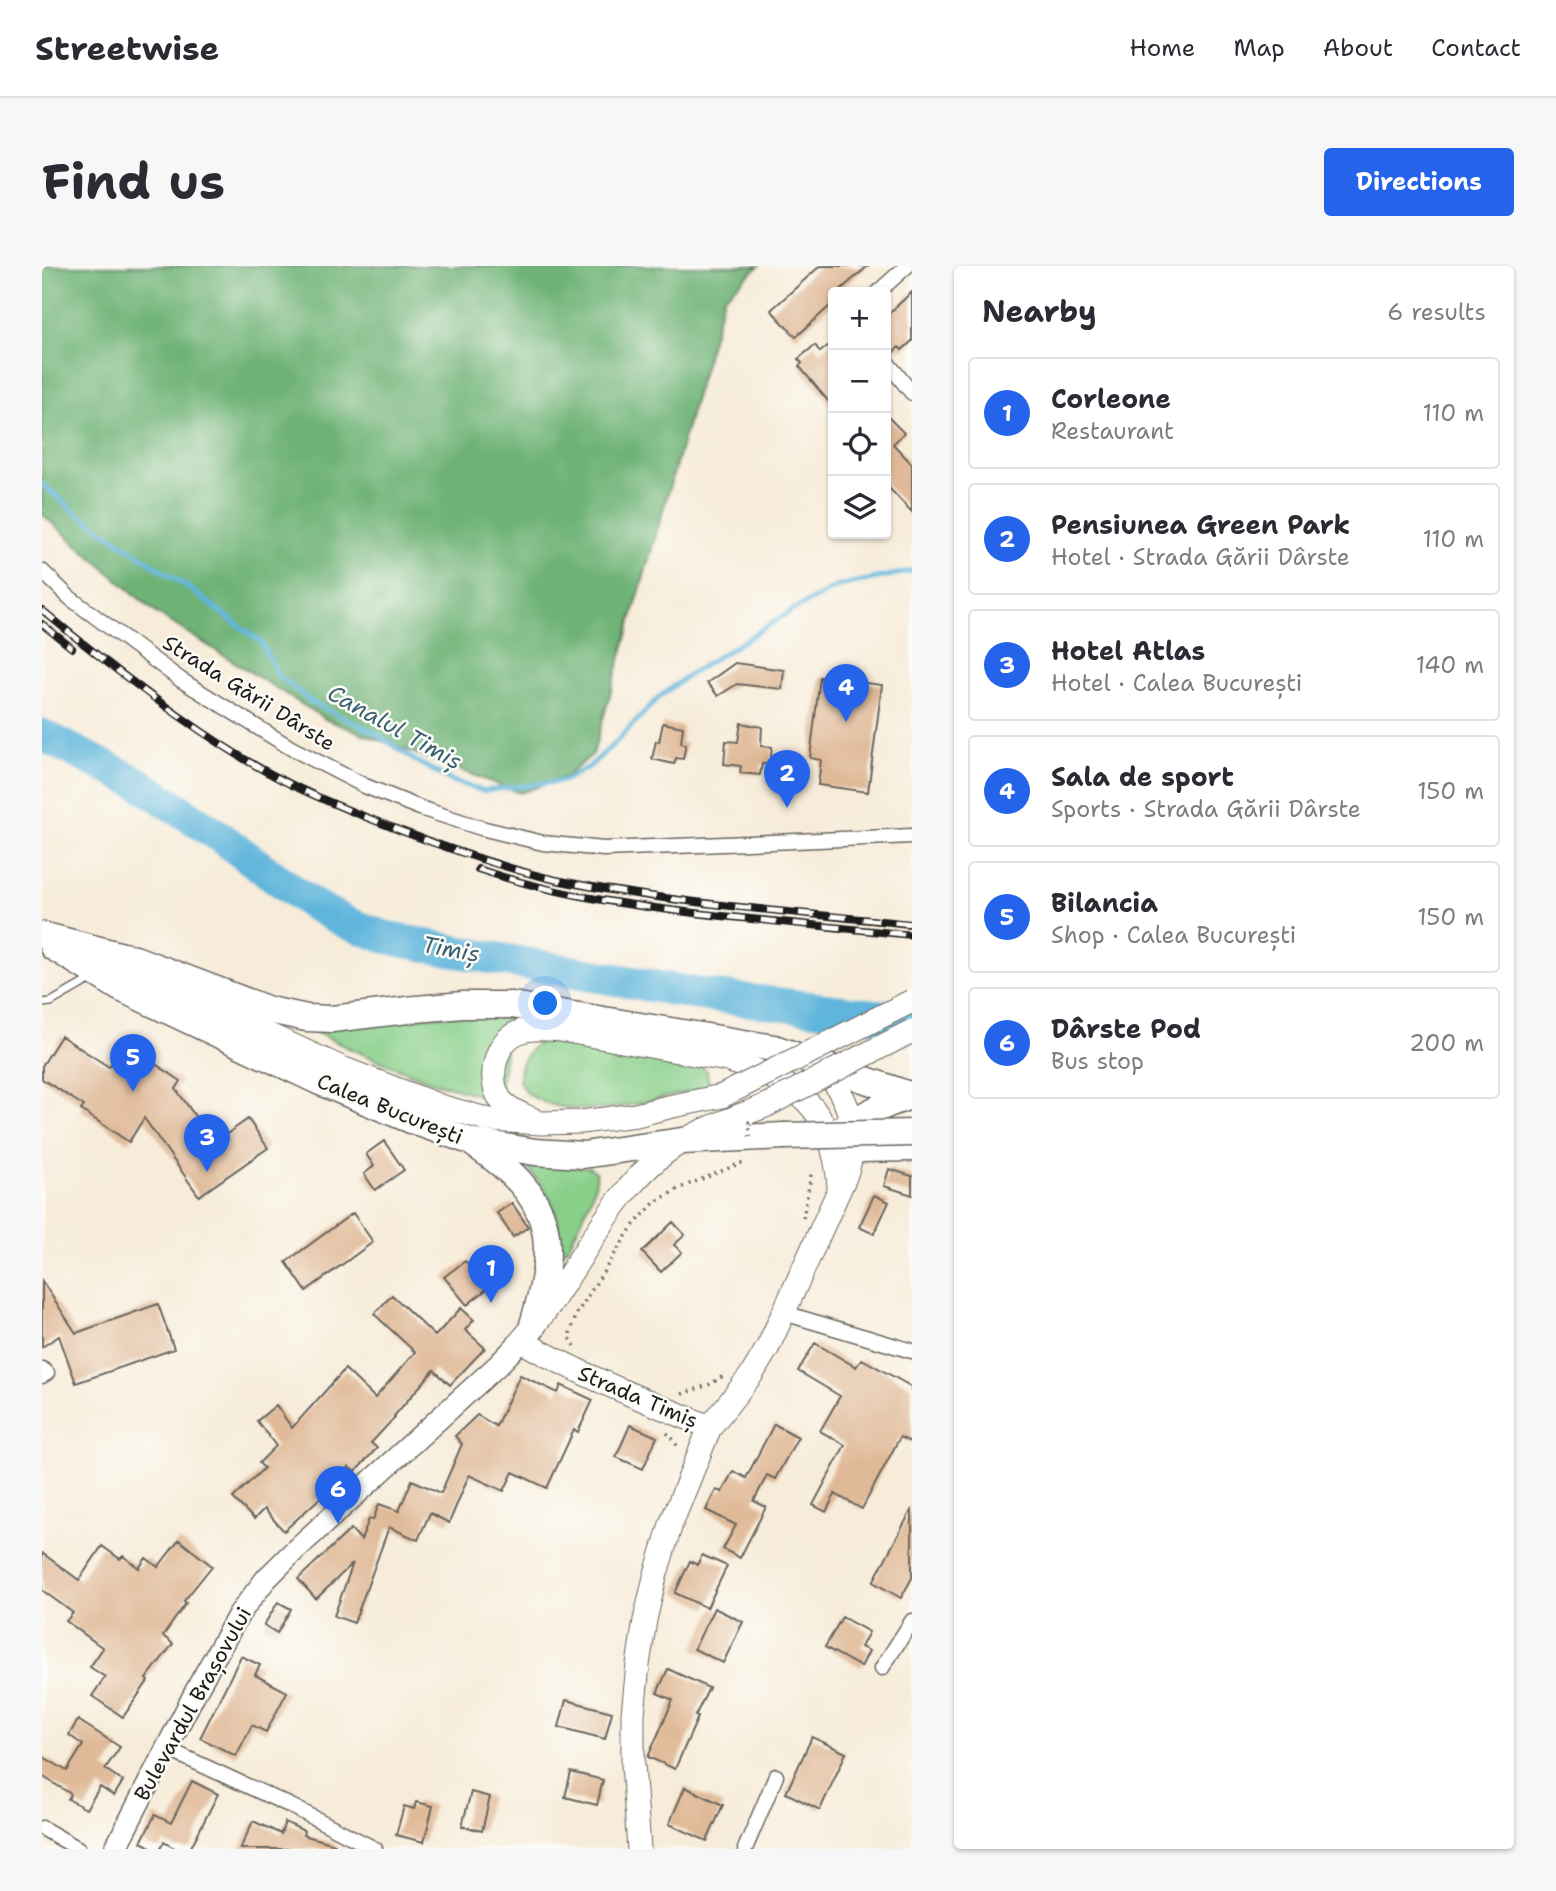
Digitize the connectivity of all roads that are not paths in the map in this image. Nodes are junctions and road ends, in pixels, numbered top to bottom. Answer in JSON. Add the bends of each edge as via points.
{"nodes":[{"id":1,"x":907,"y":266,"type":"edge"},
{"id":2,"x":884,"y":287,"type":"edge"},
{"id":3,"x":891,"y":367,"type":"edge"},
{"id":4,"x":912,"y":393,"type":"edge"},
{"id":5,"x":42,"y":571,"type":"edge"},
{"id":6,"x":912,"y":836,"type":"edge"},
{"id":7,"x":42,"y":938,"type":"edge"},
{"id":8,"x":98,"y":974,"type":"junction"},
{"id":9,"x":912,"y":1001,"type":"edge"},
{"id":10,"x":42,"y":1003,"type":"edge"},
{"id":11,"x":912,"y":1031,"type":"edge"},
{"id":12,"x":822,"y":1065,"type":"junction"},
{"id":13,"x":911,"y":1096,"type":"edge"},
{"id":14,"x":852,"y":1122,"type":"junction"},
{"id":15,"x":541,"y":1123,"type":"junction"},
{"id":16,"x":912,"y":1133,"type":"edge"},
{"id":17,"x":830,"y":1137,"type":"junction"},
{"id":18,"x":470,"y":1141,"type":"junction"},
{"id":19,"x":682,"y":1141,"type":"junction"},
{"id":20,"x":912,"y":1154,"type":"edge"},
{"id":21,"x":849,"y":1166,"type":"junction"},
{"id":22,"x":839,"y":1188,"type":"junction"},
{"id":23,"x":784,"y":1313,"type":"junction"},
{"id":24,"x":527,"y":1335,"type":"junction"},
{"id":25,"x":912,"y":1351,"type":"edge"},
{"id":26,"x":710,"y":1427,"type":"junction"},
{"id":27,"x":912,"y":1621,"type":"edge"},
{"id":28,"x":882,"y":1668,"type":"dead end"},
{"id":29,"x":167,"y":1749,"type":"junction"},
{"id":30,"x":776,"y":1776,"type":"dead end"},
{"id":31,"x":42,"y":1828,"type":"edge"},
{"id":32,"x":79,"y":1849,"type":"edge"},
{"id":33,"x":115,"y":1849,"type":"edge"},
{"id":34,"x":375,"y":1849,"type":"edge"},
{"id":35,"x":639,"y":1849,"type":"edge"},
{"id":36,"x":745,"y":1849,"type":"edge"}],
"edges":[{"from":1,"to":2,"type":"street"},
{"from":3,"to":4,"type":"street"},
{"from":5,"to":6,"type":"street","name":"Strada Gării Dârste","via":[[70,598],[181,680],[291,748],[365,786],[481,828],[543,843],[604,849]]},
{"from":7,"to":8,"type":"highway","name":"Calea București"},
{"from":7,"to":12,"type":"highway","via":[[135,959],[269,1010],[307,1018],[352,1018],[463,1005],[512,1006],[754,1044]]},
{"from":7,"to":15,"type":"main road","name":"Calea București","via":[[430,1103],[490,1120]]},
{"from":8,"to":10,"type":"lane"},
{"from":8,"to":18,"type":"highway","name":"Calea București","via":[[318,1081]]},
{"from":9,"to":15,"type":"main road","name":"Calea București","bridge":true,"via":[[722,1096],[636,1115]]},
{"from":11,"to":19,"type":"main road","name":"Calea București","bridge":true,"via":[[765,1106]]},
{"from":12,"to":13,"type":"highway"},
{"from":12,"to":14,"type":"main road","via":[[844,1097]]},
{"from":13,"to":14,"type":"highway","via":[[888,1102]]},
{"from":14,"to":17,"type":"highway"},
{"from":14,"to":21,"type":"main road","name":"Strada Timiș"},
{"from":15,"to":17,"type":"main road","via":[[500,1100],[494,1083],[502,1044],[524,1030],[561,1030],[753,1068],[812,1105]]},
{"from":16,"to":19,"type":"highway","bridge":true,"via":[[784,1136],[753,1147]]},
{"from":17,"to":22,"type":"main road"},
{"from":18,"to":19,"type":"highway","name":"Calea București","via":[[583,1155]]},
{"from":18,"to":24,"type":"highway","via":[[511,1172],[541,1212],[548,1259],[541,1299]]},
{"from":19,"to":24,"type":"main road","name":"Bulevardul Brașovului","via":[[625,1191]]},
{"from":20,"to":21,"type":"street","via":[[859,1155]]},
{"from":21,"to":22,"type":"main road","name":"Strada Timiș"},
{"from":22,"to":23,"type":"main road","name":"Strada Timiș"},
{"from":23,"to":25,"type":"street"},
{"from":23,"to":26,"type":"main road","name":"Strada Timiș","via":[[752,1374]]},
{"from":24,"to":26,"type":"main road","name":"Strada Timiș","via":[[571,1368]]},
{"from":24,"to":29,"type":"main road","name":"Bulevardul Brașovului","via":[[266,1579],[225,1637]]},
{"from":26,"to":35,"type":"main road","via":[[671,1524],[645,1620],[633,1714]]},
{"from":27,"to":28,"type":"street"},
{"from":29,"to":33,"type":"main road","name":"Bulevardul Brașovului"},
{"from":29,"to":34,"type":"street"},
{"from":30,"to":36,"type":"street"},
{"from":31,"to":32,"type":"street"}]}
